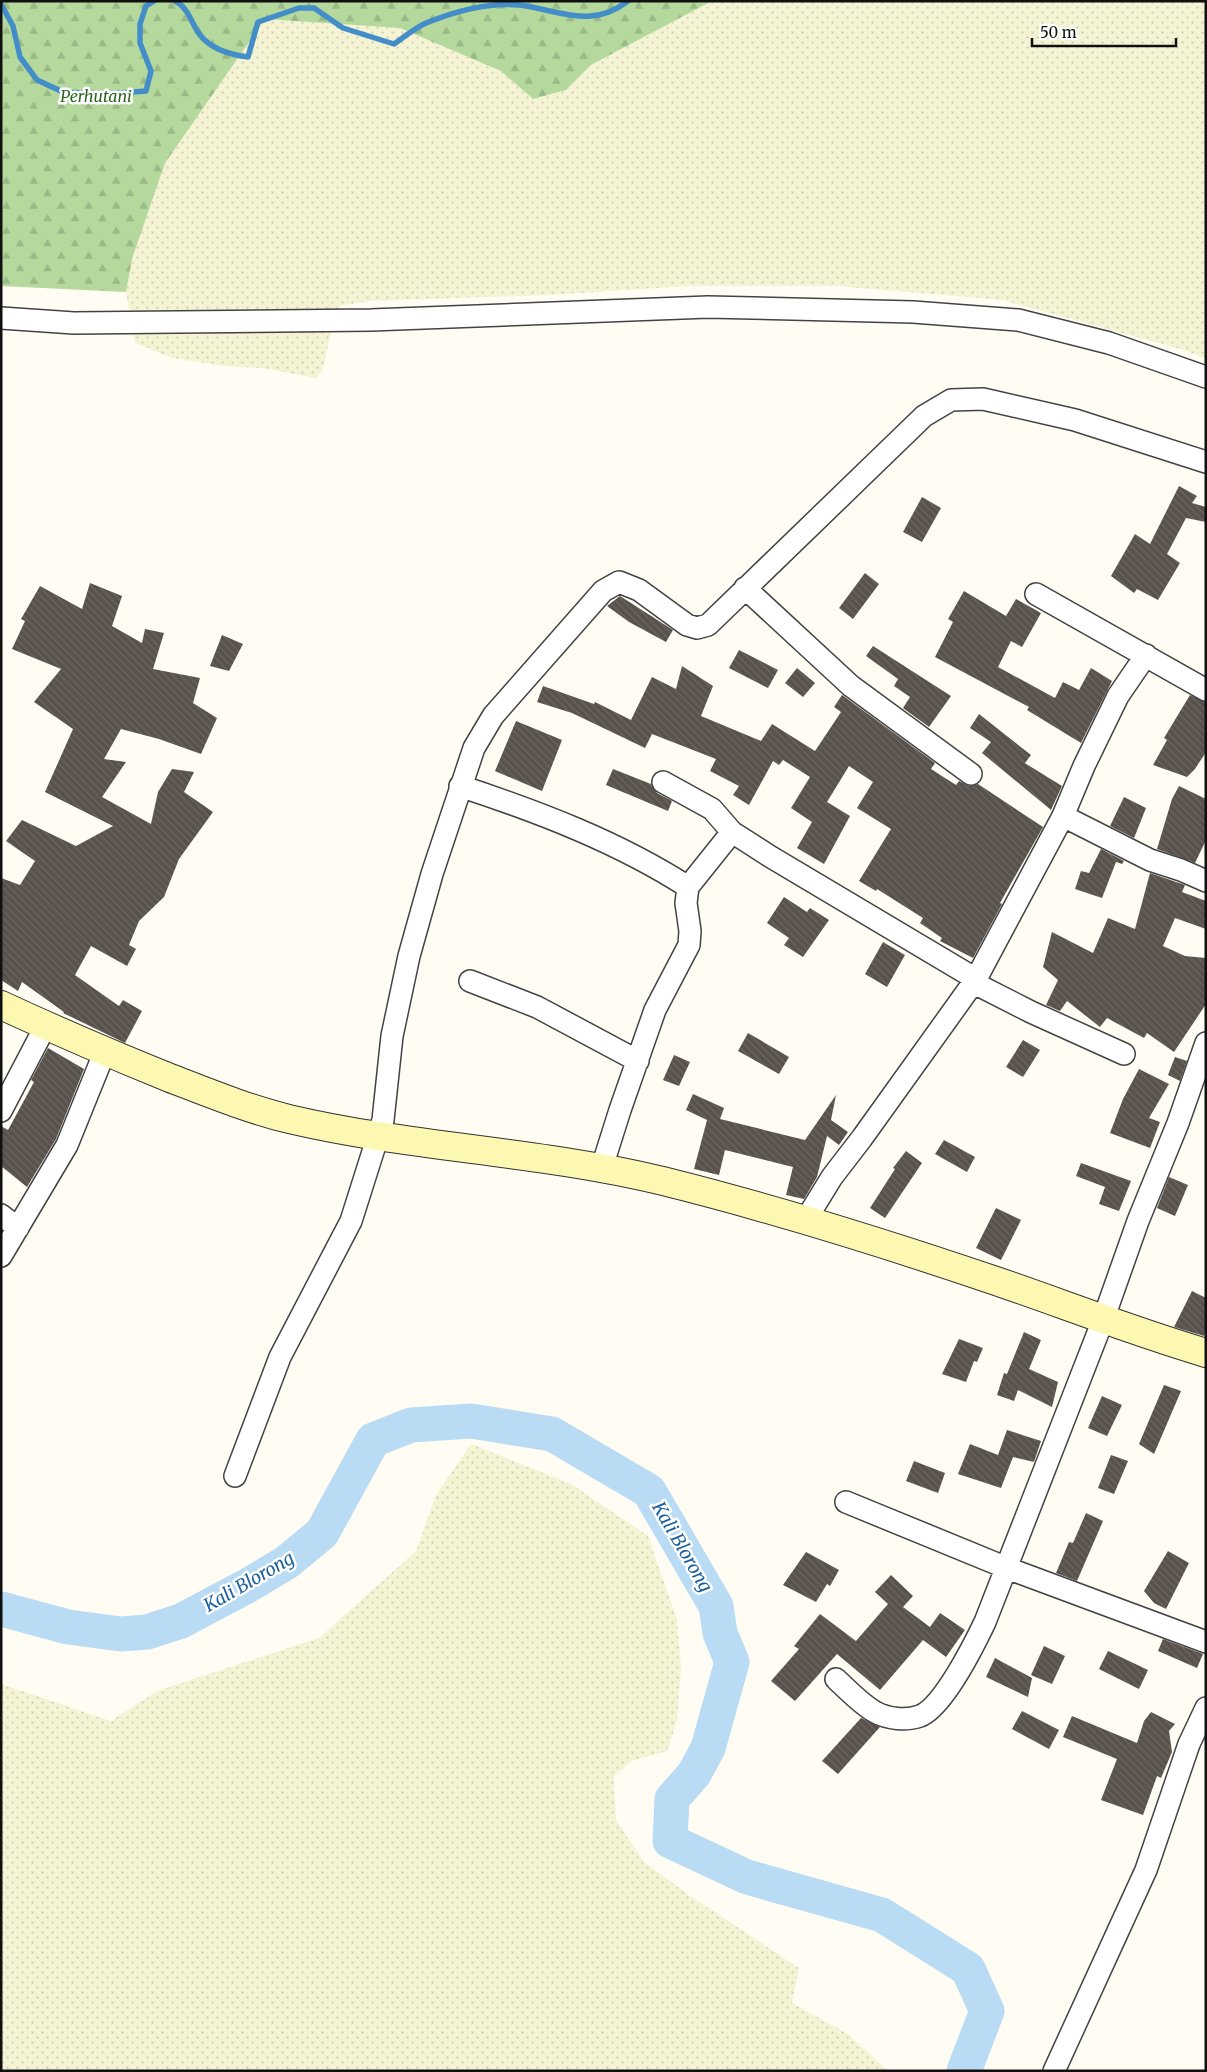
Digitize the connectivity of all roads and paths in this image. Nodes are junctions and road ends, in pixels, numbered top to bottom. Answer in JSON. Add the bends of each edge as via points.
{"nodes":[{"id":1,"x":1,"y":318,"type":"edge"},
{"id":2,"x":1206,"y":376,"type":"edge"},
{"id":3,"x":1206,"y":462,"type":"edge"},
{"id":4,"x":745,"y":588,"type":"junction"},
{"id":5,"x":1036,"y":594,"type":"dead end"},
{"id":6,"x":1146,"y":655,"type":"junction"},
{"id":7,"x":1206,"y":690,"type":"edge"},
{"id":8,"x":971,"y":774,"type":"dead end"},
{"id":9,"x":663,"y":782,"type":"dead end"},
{"id":10,"x":460,"y":786,"type":"junction"},
{"id":11,"x":1063,"y":816,"type":"junction"},
{"id":12,"x":732,"y":832,"type":"junction"},
{"id":13,"x":1206,"y":881,"type":"edge"},
{"id":14,"x":688,"y":887,"type":"junction"},
{"id":15,"x":470,"y":981,"type":"dead end"},
{"id":16,"x":975,"y":981,"type":"junction"},
{"id":17,"x":1,"y":1006,"type":"edge"},
{"id":18,"x":46,"y":1026,"type":"junction"},
{"id":19,"x":1206,"y":1044,"type":"edge"},
{"id":20,"x":105,"y":1052,"type":"junction"},
{"id":21,"x":1124,"y":1054,"type":"dead end"},
{"id":22,"x":638,"y":1061,"type":"junction"},
{"id":23,"x":1202,"y":1066,"type":"edge"},
{"id":24,"x":1,"y":1111,"type":"edge"},
{"id":25,"x":379,"y":1134,"type":"junction"},
{"id":26,"x":602,"y":1167,"type":"junction"},
{"id":27,"x":10,"y":1221,"type":"edge"},
{"id":28,"x":805,"y":1221,"type":"junction"},
{"id":29,"x":1,"y":1256,"type":"edge"},
{"id":30,"x":1103,"y":1320,"type":"junction"},
{"id":31,"x":1206,"y":1353,"type":"edge"},
{"id":32,"x":234,"y":1476,"type":"dead end"},
{"id":33,"x":846,"y":1502,"type":"dead end"},
{"id":34,"x":1007,"y":1568,"type":"junction"},
{"id":35,"x":1206,"y":1642,"type":"edge"},
{"id":36,"x":836,"y":1679,"type":"dead end"},
{"id":37,"x":1206,"y":1708,"type":"edge"},
{"id":38,"x":1054,"y":2071,"type":"edge"}],
"edges":[{"from":1,"to":2,"type":"street","via":[[74,323],[371,320],[708,307],[913,312],[1018,320],[1109,343]]},
{"from":3,"to":4,"type":"street","via":[[1056,415],[983,399],[951,400],[924,416]]},
{"from":4,"to":8,"type":"street","via":[[851,686]]},
{"from":4,"to":10,"type":"street","via":[[708,625],[697,628],[687,625],[631,585],[612,584],[554,644],[493,716],[474,748]]},
{"from":5,"to":6,"type":"street"},
{"from":6,"to":7,"type":"street"},
{"from":6,"to":11,"type":"street","via":[[1114,703]]},
{"from":9,"to":12,"type":"street","via":[[712,809]]},
{"from":10,"to":14,"type":"street","via":[[548,816]]},
{"from":10,"to":25,"type":"street","via":[[406,969],[392,1036],[386,1102]]},
{"from":11,"to":13,"type":"street","via":[[1150,860]]},
{"from":11,"to":16,"type":"street"},
{"from":12,"to":14,"type":"street"},
{"from":12,"to":16,"type":"street"},
{"from":14,"to":22,"type":"street","via":[[688,945],[655,1010]]},
{"from":15,"to":22,"type":"street","via":[[536,1007]]},
{"from":16,"to":21,"type":"street","via":[[1031,1012]]},
{"from":16,"to":28,"type":"street","via":[[832,1177]]},
{"from":17,"to":18,"type":"street"},
{"from":18,"to":20,"type":"street"},
{"from":18,"to":24,"type":"street"},
{"from":19,"to":23,"type":"street"},
{"from":20,"to":25,"type":"street","via":[[264,1112],[338,1129]]},
{"from":20,"to":27,"type":"street","via":[[68,1145]]},
{"from":22,"to":26,"type":"street"},
{"from":23,"to":30,"type":"street","via":[[1138,1220]]},
{"from":25,"to":26,"type":"street"},
{"from":25,"to":32,"type":"street","via":[[352,1221],[280,1357]]},
{"from":26,"to":28,"type":"street"},
{"from":27,"to":29,"type":"street"},
{"from":28,"to":30,"type":"street","via":[[994,1281]]},
{"from":30,"to":31,"type":"street"},
{"from":30,"to":34,"type":"street"},
{"from":33,"to":34,"type":"street"},
{"from":34,"to":35,"type":"street"},
{"from":34,"to":36,"type":"street","via":[[974,1644],[952,1682],[930,1710],[921,1716],[896,1718],[874,1711]]},
{"from":37,"to":38,"type":"street","via":[[1189,1744],[1146,1870]]}]}
